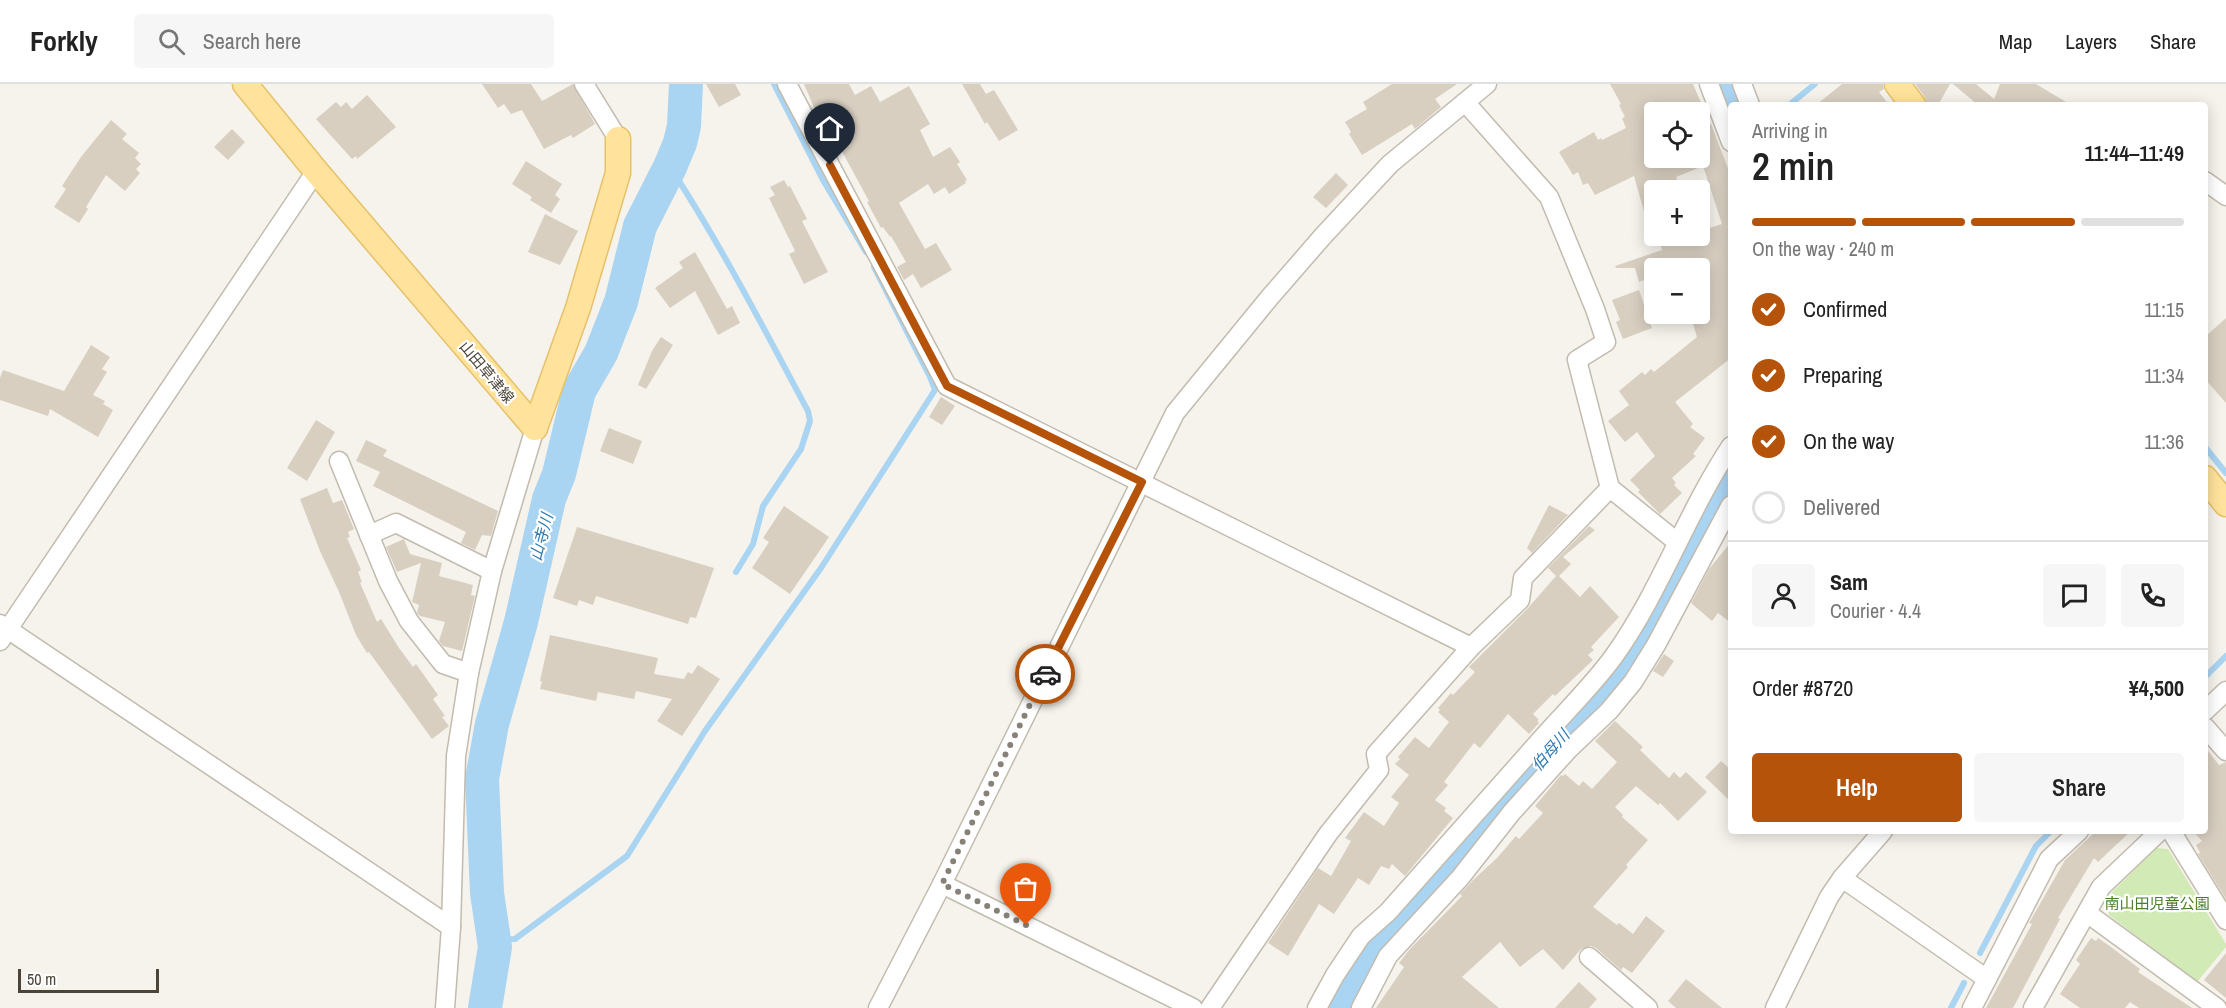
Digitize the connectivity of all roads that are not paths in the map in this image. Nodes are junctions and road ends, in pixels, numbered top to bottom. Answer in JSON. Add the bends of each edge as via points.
{"nodes":[{"id":1,"x":584,"y":84,"type":"edge"},
{"id":2,"x":787,"y":84,"type":"edge"},
{"id":3,"x":1487,"y":84,"type":"edge"},
{"id":4,"x":1709,"y":84,"type":"edge"},
{"id":5,"x":1742,"y":84,"type":"edge"},
{"id":6,"x":1897,"y":84,"type":"edge"},
{"id":7,"x":250,"y":86,"type":"edge"},
{"id":8,"x":1465,"y":102,"type":"junction"},
{"id":9,"x":1749,"y":102,"type":"edge"},
{"id":10,"x":1911,"y":102,"type":"edge"},
{"id":11,"x":1728,"y":134,"type":"edge"},
{"id":12,"x":618,"y":140,"type":"joint"},
{"id":13,"x":316,"y":171,"type":"junction"},
{"id":14,"x":2208,"y":183,"type":"edge"},
{"id":15,"x":2226,"y":196,"type":"edge"},
{"id":16,"x":535,"y":428,"type":"junction"},
{"id":17,"x":1728,"y":450,"type":"edge"},
{"id":18,"x":339,"y":461,"type":"dead end"},
{"id":19,"x":1142,"y":482,"type":"junction"},
{"id":20,"x":2208,"y":482,"type":"edge"},
{"id":21,"x":1610,"y":488,"type":"junction"},
{"id":22,"x":2226,"y":504,"type":"edge"},
{"id":23,"x":1728,"y":511,"type":"edge"},
{"id":24,"x":369,"y":535,"type":"junction"},
{"id":25,"x":1677,"y":542,"type":"junction"},
{"id":26,"x":492,"y":571,"type":"junction"},
{"id":27,"x":3,"y":632,"type":"edge"},
{"id":28,"x":1471,"y":647,"type":"junction"},
{"id":29,"x":469,"y":672,"type":"junction"},
{"id":30,"x":2226,"y":692,"type":"edge"},
{"id":31,"x":2208,"y":708,"type":"edge"},
{"id":32,"x":2208,"y":730,"type":"edge"},
{"id":33,"x":2226,"y":751,"type":"edge"},
{"id":34,"x":1458,"y":833,"type":"junction"},
{"id":35,"x":1880,"y":834,"type":"edge"},
{"id":36,"x":2076,"y":834,"type":"edge"},
{"id":37,"x":2157,"y":834,"type":"edge"},
{"id":38,"x":2173,"y":834,"type":"edge"},
{"id":39,"x":1480,"y":851,"type":"junction"},
{"id":40,"x":1842,"y":878,"type":"junction"},
{"id":41,"x":942,"y":884,"type":"junction"},
{"id":42,"x":2086,"y":913,"type":"junction"},
{"id":43,"x":2226,"y":920,"type":"edge"},
{"id":44,"x":451,"y":927,"type":"junction"},
{"id":45,"x":1589,"y":957,"type":"dead end"},
{"id":46,"x":1987,"y":979,"type":"junction"},
{"id":47,"x":2039,"y":1006,"type":"edge"},
{"id":48,"x":445,"y":1008,"type":"edge"},
{"id":49,"x":878,"y":1008,"type":"edge"},
{"id":50,"x":1193,"y":1008,"type":"edge"},
{"id":51,"x":1210,"y":1008,"type":"edge"},
{"id":52,"x":1317,"y":1008,"type":"edge"},
{"id":53,"x":1361,"y":1008,"type":"edge"},
{"id":54,"x":1648,"y":1008,"type":"edge"},
{"id":55,"x":1775,"y":1008,"type":"edge"},
{"id":56,"x":1972,"y":1008,"type":"edge"},
{"id":57,"x":2217,"y":1008,"type":"edge"}],
"edges":[{"from":1,"to":12,"type":"street"},
{"from":2,"to":19,"type":"street","via":[[947,386]]},
{"from":3,"to":8,"type":"street"},
{"from":4,"to":11,"type":"street"},
{"from":5,"to":9,"type":"street"},
{"from":6,"to":10,"type":"main road"},
{"from":7,"to":13,"type":"main road","name":"山田草津線"},
{"from":8,"to":19,"type":"street","via":[[1390,164],[1270,297],[1176,413]]},
{"from":8,"to":21,"type":"street","via":[[1549,197],[1595,309],[1606,342],[1577,360]]},
{"from":12,"to":16,"type":"main road","via":[[618,173],[578,308]]},
{"from":13,"to":16,"type":"main road","name":"山田草津線"},
{"from":13,"to":27,"type":"street"},
{"from":14,"to":15,"type":"street"},
{"from":16,"to":26,"type":"street"},
{"from":17,"to":25,"type":"street"},
{"from":18,"to":24,"type":"street"},
{"from":19,"to":28,"type":"street"},
{"from":19,"to":41,"type":"street"},
{"from":20,"to":22,"type":"main road"},
{"from":21,"to":25,"type":"street"},
{"from":21,"to":28,"type":"street","via":[[1523,578],[1520,600]]},
{"from":23,"to":39,"type":"street","via":[[1633,682]]},
{"from":24,"to":26,"type":"street","via":[[396,523]]},
{"from":24,"to":29,"type":"street","via":[[410,621],[443,664]]},
{"from":25,"to":34,"type":"street","via":[[1643,607],[1594,682]]},
{"from":26,"to":29,"type":"street"},
{"from":27,"to":44,"type":"street"},
{"from":28,"to":51,"type":"street","via":[[1376,754],[1379,770],[1328,834]]},
{"from":29,"to":44,"type":"street","via":[[456,756]]},
{"from":30,"to":31,"type":"street"},
{"from":32,"to":33,"type":"street"},
{"from":34,"to":39,"type":"street"},
{"from":34,"to":52,"type":"street","via":[[1388,912],[1360,936]]},
{"from":35,"to":40,"type":"street"},
{"from":36,"to":46,"type":"street","via":[[2049,859]]},
{"from":37,"to":42,"type":"street","via":[[2101,887]]},
{"from":38,"to":43,"type":"street"},
{"from":39,"to":53,"type":"street","via":[[1388,956]]},
{"from":40,"to":46,"type":"street"},
{"from":40,"to":55,"type":"street"},
{"from":41,"to":49,"type":"street"},
{"from":41,"to":50,"type":"street"},
{"from":42,"to":47,"type":"street"},
{"from":42,"to":57,"type":"street"},
{"from":44,"to":48,"type":"street"},
{"from":45,"to":54,"type":"street"},
{"from":46,"to":56,"type":"street"}]}
